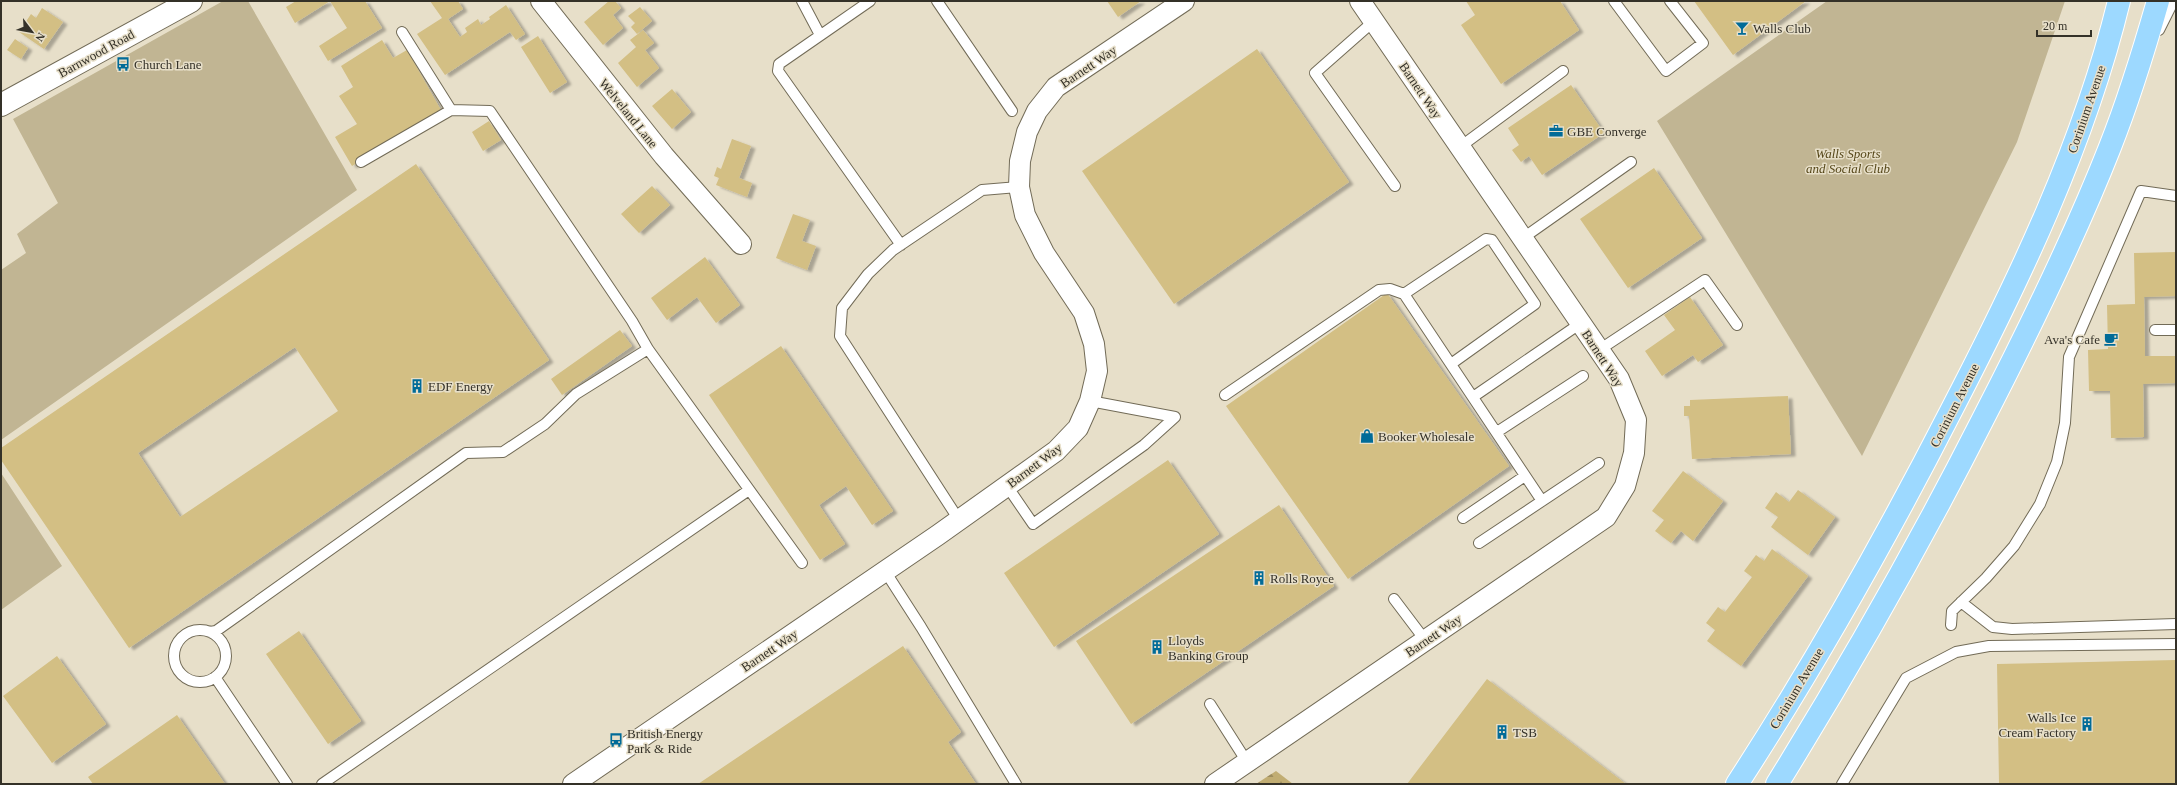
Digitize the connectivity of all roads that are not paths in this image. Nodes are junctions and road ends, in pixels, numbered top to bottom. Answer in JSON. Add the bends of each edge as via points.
{"nodes":[{"id":1,"x":191,"y":1,"type":"edge"},
{"id":2,"x":541,"y":1,"type":"edge"},
{"id":3,"x":802,"y":1,"type":"edge"},
{"id":4,"x":870,"y":1,"type":"edge"},
{"id":5,"x":937,"y":1,"type":"edge"},
{"id":6,"x":1184,"y":1,"type":"edge"},
{"id":7,"x":1360,"y":1,"type":"edge"},
{"id":8,"x":1614,"y":1,"type":"edge"},
{"id":9,"x":1670,"y":1,"type":"edge"},
{"id":10,"x":2119,"y":1,"type":"edge"},
{"id":11,"x":2158,"y":1,"type":"edge"},
{"id":12,"x":2176,"y":1,"type":"edge"},
{"id":13,"x":1374,"y":21,"type":"junction"},
{"id":14,"x":402,"y":32,"type":"dead end"},
{"id":15,"x":820,"y":35,"type":"junction"},
{"id":16,"x":1563,"y":71,"type":"dead end"},
{"id":17,"x":2132,"y":85,"type":"junction"},
{"id":18,"x":1,"y":105,"type":"edge"},
{"id":19,"x":451,"y":110,"type":"junction"},
{"id":20,"x":1012,"y":111,"type":"dead end"},
{"id":21,"x":1460,"y":147,"type":"junction"},
{"id":22,"x":361,"y":162,"type":"dead end"},
{"id":23,"x":1631,"y":162,"type":"dead end"},
{"id":24,"x":1396,"y":186,"type":"dead end"},
{"id":25,"x":1018,"y":187,"type":"junction"},
{"id":26,"x":2176,"y":196,"type":"edge"},
{"id":27,"x":723,"y":222,"type":"junction"},
{"id":28,"x":746,"y":225,"type":"dead end"},
{"id":29,"x":1523,"y":238,"type":"junction"},
{"id":30,"x":741,"y":244,"type":"dead end"},
{"id":31,"x":901,"y":245,"type":"junction"},
{"id":32,"x":1404,"y":294,"type":"junction"},
{"id":33,"x":1581,"y":324,"type":"junction"},
{"id":34,"x":1737,"y":325,"type":"dead end"},
{"id":35,"x":2155,"y":330,"type":"dead end"},
{"id":36,"x":2176,"y":330,"type":"edge"},
{"id":37,"x":648,"y":349,"type":"junction"},
{"id":38,"x":1599,"y":350,"type":"junction"},
{"id":39,"x":1451,"y":364,"type":"junction"},
{"id":40,"x":1583,"y":376,"type":"dead end"},
{"id":41,"x":1225,"y":395,"type":"dead end"},
{"id":42,"x":1473,"y":397,"type":"junction"},
{"id":43,"x":1090,"y":400,"type":"junction"},
{"id":44,"x":1497,"y":432,"type":"junction"},
{"id":45,"x":1599,"y":463,"type":"dead end"},
{"id":46,"x":1525,"y":476,"type":"junction"},
{"id":47,"x":1006,"y":486,"type":"junction"},
{"id":48,"x":748,"y":490,"type":"junction"},
{"id":49,"x":1542,"y":501,"type":"junction"},
{"id":50,"x":1463,"y":518,"type":"dead end"},
{"id":51,"x":959,"y":520,"type":"junction"},
{"id":52,"x":1479,"y":543,"type":"dead end"},
{"id":53,"x":802,"y":563,"type":"dead end"},
{"id":54,"x":885,"y":571,"type":"junction"},
{"id":55,"x":1394,"y":599,"type":"dead end"},
{"id":56,"x":1961,"y":602,"type":"junction"},
{"id":57,"x":2176,"y":624,"type":"edge"},
{"id":58,"x":1951,"y":625,"type":"dead end"},
{"id":59,"x":210,"y":632,"type":"junction"},
{"id":60,"x":1425,"y":640,"type":"junction"},
{"id":61,"x":2176,"y":644,"type":"edge"},
{"id":62,"x":214,"y":677,"type":"junction"},
{"id":63,"x":1210,"y":704,"type":"dead end"},
{"id":64,"x":1247,"y":762,"type":"junction"},
{"id":65,"x":584,"y":781,"type":"edge"},
{"id":66,"x":287,"y":784,"type":"edge"},
{"id":67,"x":322,"y":784,"type":"edge"},
{"id":68,"x":1016,"y":784,"type":"edge"},
{"id":69,"x":1215,"y":784,"type":"edge"},
{"id":70,"x":1737,"y":784,"type":"edge"},
{"id":71,"x":1777,"y":784,"type":"edge"},
{"id":72,"x":1842,"y":784,"type":"edge"}],
"edges":[{"from":1,"to":18,"type":"street","name":"Barnwood Road"},
{"from":2,"to":27,"type":"street","name":"Welveland Lane","via":[[664,156]]},
{"from":3,"to":15,"type":"lane"},
{"from":4,"to":15,"type":"lane"},
{"from":5,"to":20,"type":"lane"},
{"from":6,"to":25,"type":"street","name":"Barnett Way","via":[[1056,87],[1037,110],[1027,132],[1020,161]]},
{"from":7,"to":13,"type":"street","name":"Barnett Way"},
{"from":8,"to":9,"type":"lane","via":[[1666,71],[1702,43]]},
{"from":10,"to":70,"type":"highway","name":"Corinium Avenue","via":[[2077,138],[2050,205],[1976,362],[1879,546]]},
{"from":11,"to":17,"type":"highway"},
{"from":12,"to":17,"type":"lane","via":[[2172,4]]},
{"from":13,"to":21,"type":"street","name":"Barnett Way"},
{"from":13,"to":24,"type":"lane","via":[[1314,73]]},
{"from":14,"to":19,"type":"lane"},
{"from":15,"to":31,"type":"lane","via":[[779,64],[778,71]]},
{"from":16,"to":21,"type":"lane"},
{"from":17,"to":71,"type":"highway","via":[[2111,145],[2083,212],[2002,384],[1908,561]]},
{"from":19,"to":22,"type":"lane"},
{"from":19,"to":37,"type":"lane","via":[[490,111],[632,321]]},
{"from":21,"to":29,"type":"street","name":"Barnett Way"},
{"from":23,"to":29,"type":"lane"},
{"from":25,"to":31,"type":"lane","via":[[982,190]]},
{"from":25,"to":43,"type":"street","name":"Barnett Way","via":[[1025,215],[1044,252],[1084,312],[1094,344],[1096,370]]},
{"from":26,"to":56,"type":"lane","via":[[2141,191],[2069,357],[2066,423],[2057,462],[2040,504],[2014,546]]},
{"from":27,"to":28,"type":"street"},
{"from":27,"to":30,"type":"street","name":"Welveland Lane"},
{"from":29,"to":33,"type":"street","name":"Barnett Way"},
{"from":31,"to":51,"type":"lane","via":[[868,274],[842,308],[840,336]]},
{"from":32,"to":39,"type":"lane"},
{"from":32,"to":39,"type":"lane","via":[[1486,239],[1492,240],[1535,304]]},
{"from":32,"to":41,"type":"lane","via":[[1390,289],[1379,290]]},
{"from":33,"to":38,"type":"street","name":"Barnett Way"},
{"from":33,"to":42,"type":"lane"},
{"from":34,"to":38,"type":"lane","via":[[1705,280]]},
{"from":35,"to":36,"type":"lane"},
{"from":37,"to":48,"type":"lane"},
{"from":37,"to":59,"type":"lane","via":[[576,394],[545,424],[503,452],[466,453],[216,631]]},
{"from":38,"to":60,"type":"street","name":"Barnett Way","via":[[1620,379],[1636,420],[1634,453],[1625,486],[1606,517]]},
{"from":39,"to":42,"type":"lane"},
{"from":40,"to":44,"type":"lane"},
{"from":42,"to":44,"type":"lane"},
{"from":43,"to":47,"type":"street","name":"Barnett Way","via":[[1078,428],[1056,451]]},
{"from":43,"to":47,"type":"lane","via":[[1175,417],[1144,445],[1033,524]]},
{"from":44,"to":46,"type":"lane"},
{"from":45,"to":49,"type":"lane"},
{"from":46,"to":49,"type":"lane"},
{"from":46,"to":50,"type":"lane"},
{"from":47,"to":51,"type":"street","name":"Barnett Way"},
{"from":48,"to":53,"type":"lane"},
{"from":48,"to":67,"type":"lane"},
{"from":49,"to":52,"type":"lane"},
{"from":51,"to":54,"type":"street","name":"Barnett Way"},
{"from":54,"to":65,"type":"street","name":"Barnett Way"},
{"from":54,"to":68,"type":"lane"},
{"from":55,"to":60,"type":"lane"},
{"from":56,"to":57,"type":"lane","via":[[1993,628]]},
{"from":56,"to":58,"type":"lane","via":[[1952,611]]},
{"from":59,"to":62,"type":"lane","via":[[224,645],[226,654],[222,669]]},
{"from":59,"to":62,"type":"lane","via":[[191,631],[183,636],[176,645],[175,660],[178,669],[194,681],[206,681]]},
{"from":60,"to":64,"type":"street","name":"Barnett Way"},
{"from":61,"to":72,"type":"lane","via":[[1989,646],[1956,652],[1906,678]]},
{"from":62,"to":66,"type":"lane"},
{"from":63,"to":64,"type":"lane"},
{"from":64,"to":69,"type":"street","name":"Barnett Way"}]}
